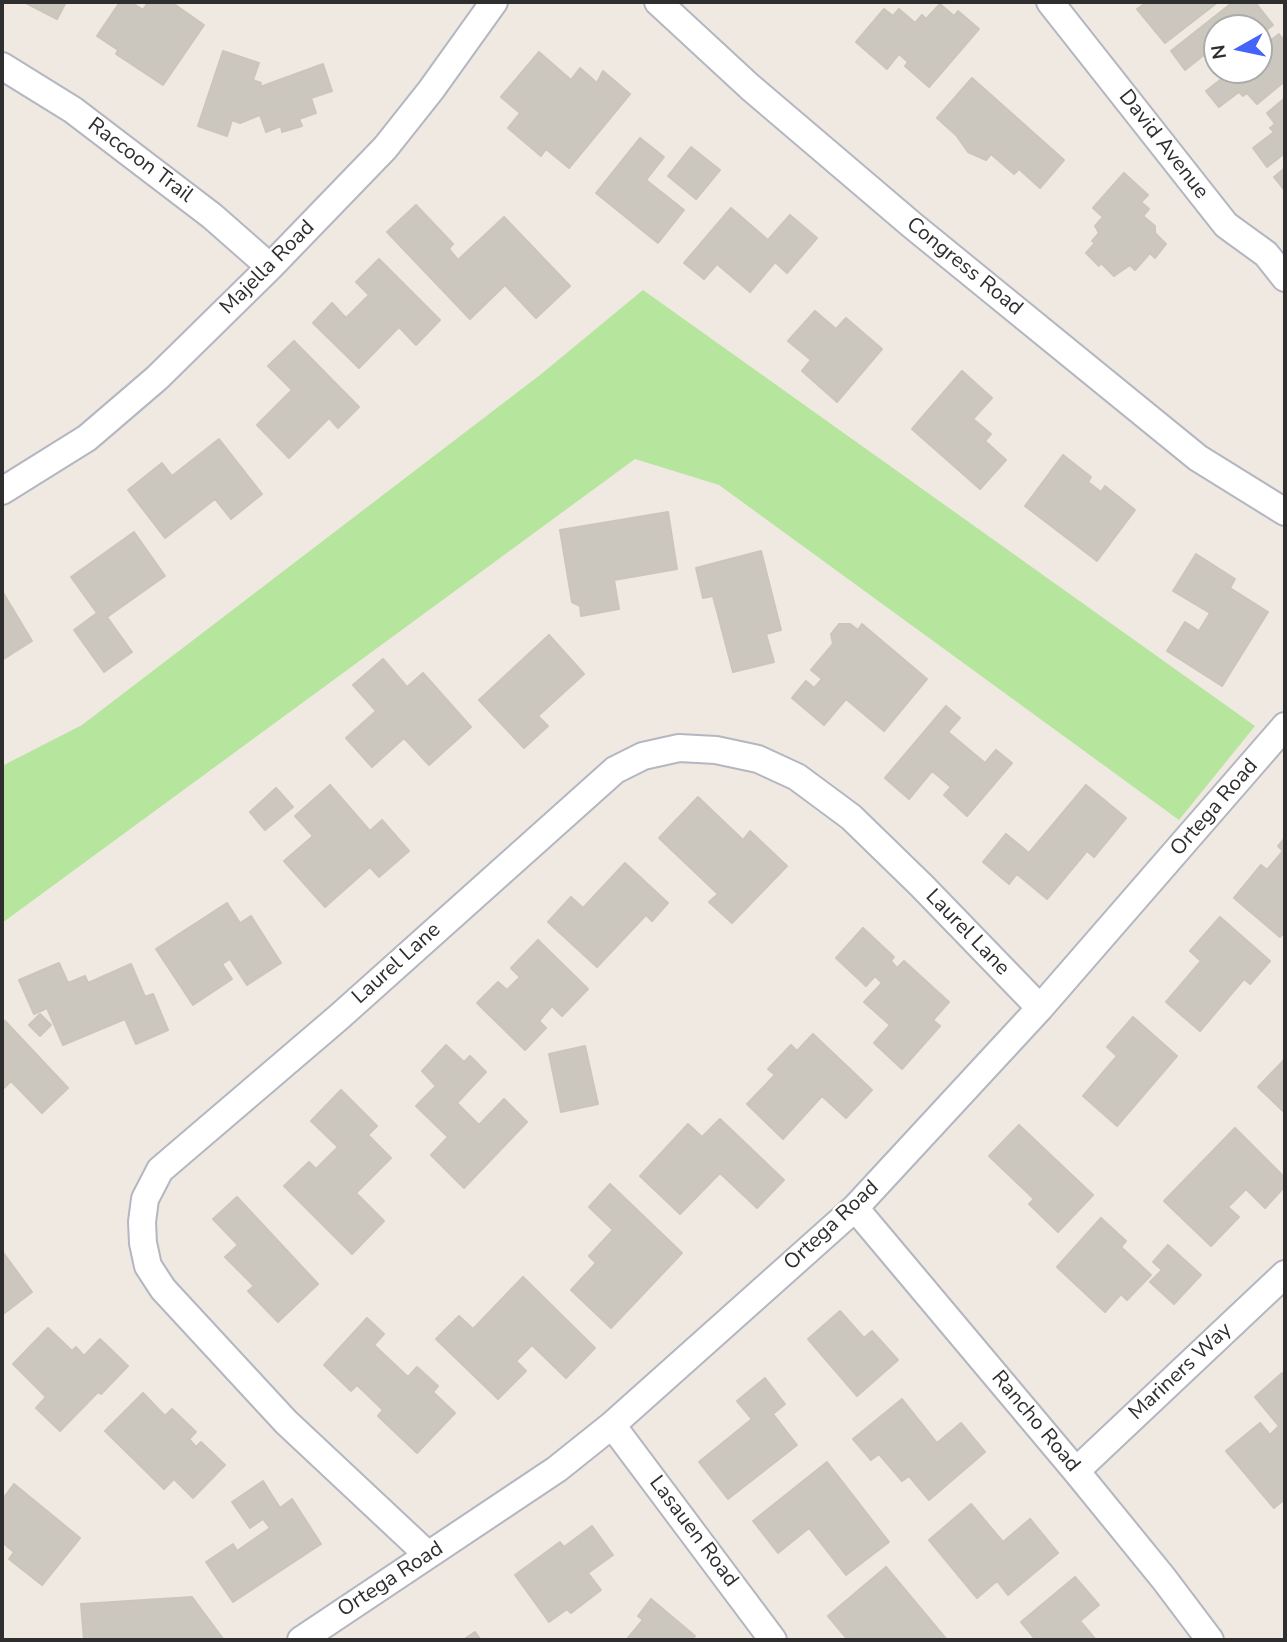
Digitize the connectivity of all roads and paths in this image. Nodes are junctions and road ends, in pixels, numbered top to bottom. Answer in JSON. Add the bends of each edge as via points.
{"nodes":[{"id":1,"x":494,"y":2,"type":"edge"},
{"id":2,"x":658,"y":2,"type":"edge"},
{"id":3,"x":1050,"y":2,"type":"edge"},
{"id":4,"x":2,"y":66,"type":"edge"},
{"id":5,"x":270,"y":267,"type":"junction"},
{"id":6,"x":1285,"y":278,"type":"edge"},
{"id":7,"x":2,"y":491,"type":"edge"},
{"id":8,"x":1285,"y":512,"type":"edge"},
{"id":9,"x":1285,"y":726,"type":"edge"},
{"id":10,"x":1040,"y":1008,"type":"junction"},
{"id":11,"x":855,"y":1208,"type":"junction"},
{"id":12,"x":1285,"y":1274,"type":"edge"},
{"id":13,"x":612,"y":1424,"type":"junction"},
{"id":14,"x":1076,"y":1471,"type":"junction"},
{"id":15,"x":428,"y":1556,"type":"junction"},
{"id":16,"x":301,"y":1640,"type":"edge"},
{"id":17,"x":773,"y":1640,"type":"edge"},
{"id":18,"x":1210,"y":1640,"type":"edge"}],
"edges":[{"from":1,"to":5,"type":"street","name":"Majella Road","via":[[385,148]]},
{"from":2,"to":8,"type":"street","name":"Congress Road","via":[[912,225],[1198,458]]},
{"from":3,"to":6,"type":"street","name":"David Avenue","via":[[1226,225],[1266,254]]},
{"from":4,"to":5,"type":"street","name":"Raccoon Trail","via":[[73,110],[212,216]]},
{"from":5,"to":7,"type":"street","name":"Majella Road","via":[[157,378],[87,438]]},
{"from":9,"to":10,"type":"street","name":"Ortega Road"},
{"from":10,"to":11,"type":"street","name":"Ortega Road"},
{"from":10,"to":15,"type":"street","name":"Laurel Lane","via":[[851,817],[797,777],[758,759],[679,748],[643,756],[615,770],[160,1170],[145,1199],[142,1222],[148,1266],[163,1289],[286,1422]]},
{"from":11,"to":13,"type":"street","name":"Ortega Road"},
{"from":11,"to":14,"type":"street","name":"Rancho Road"},
{"from":12,"to":14,"type":"street","name":"Mariners Way"},
{"from":13,"to":15,"type":"street","name":"Ortega Road","via":[[557,1469]]},
{"from":13,"to":17,"type":"street","name":"Lasauen Road"},
{"from":14,"to":18,"type":"street","name":"Rancho Road"},
{"from":15,"to":16,"type":"street","name":"Ortega Road"}]}
